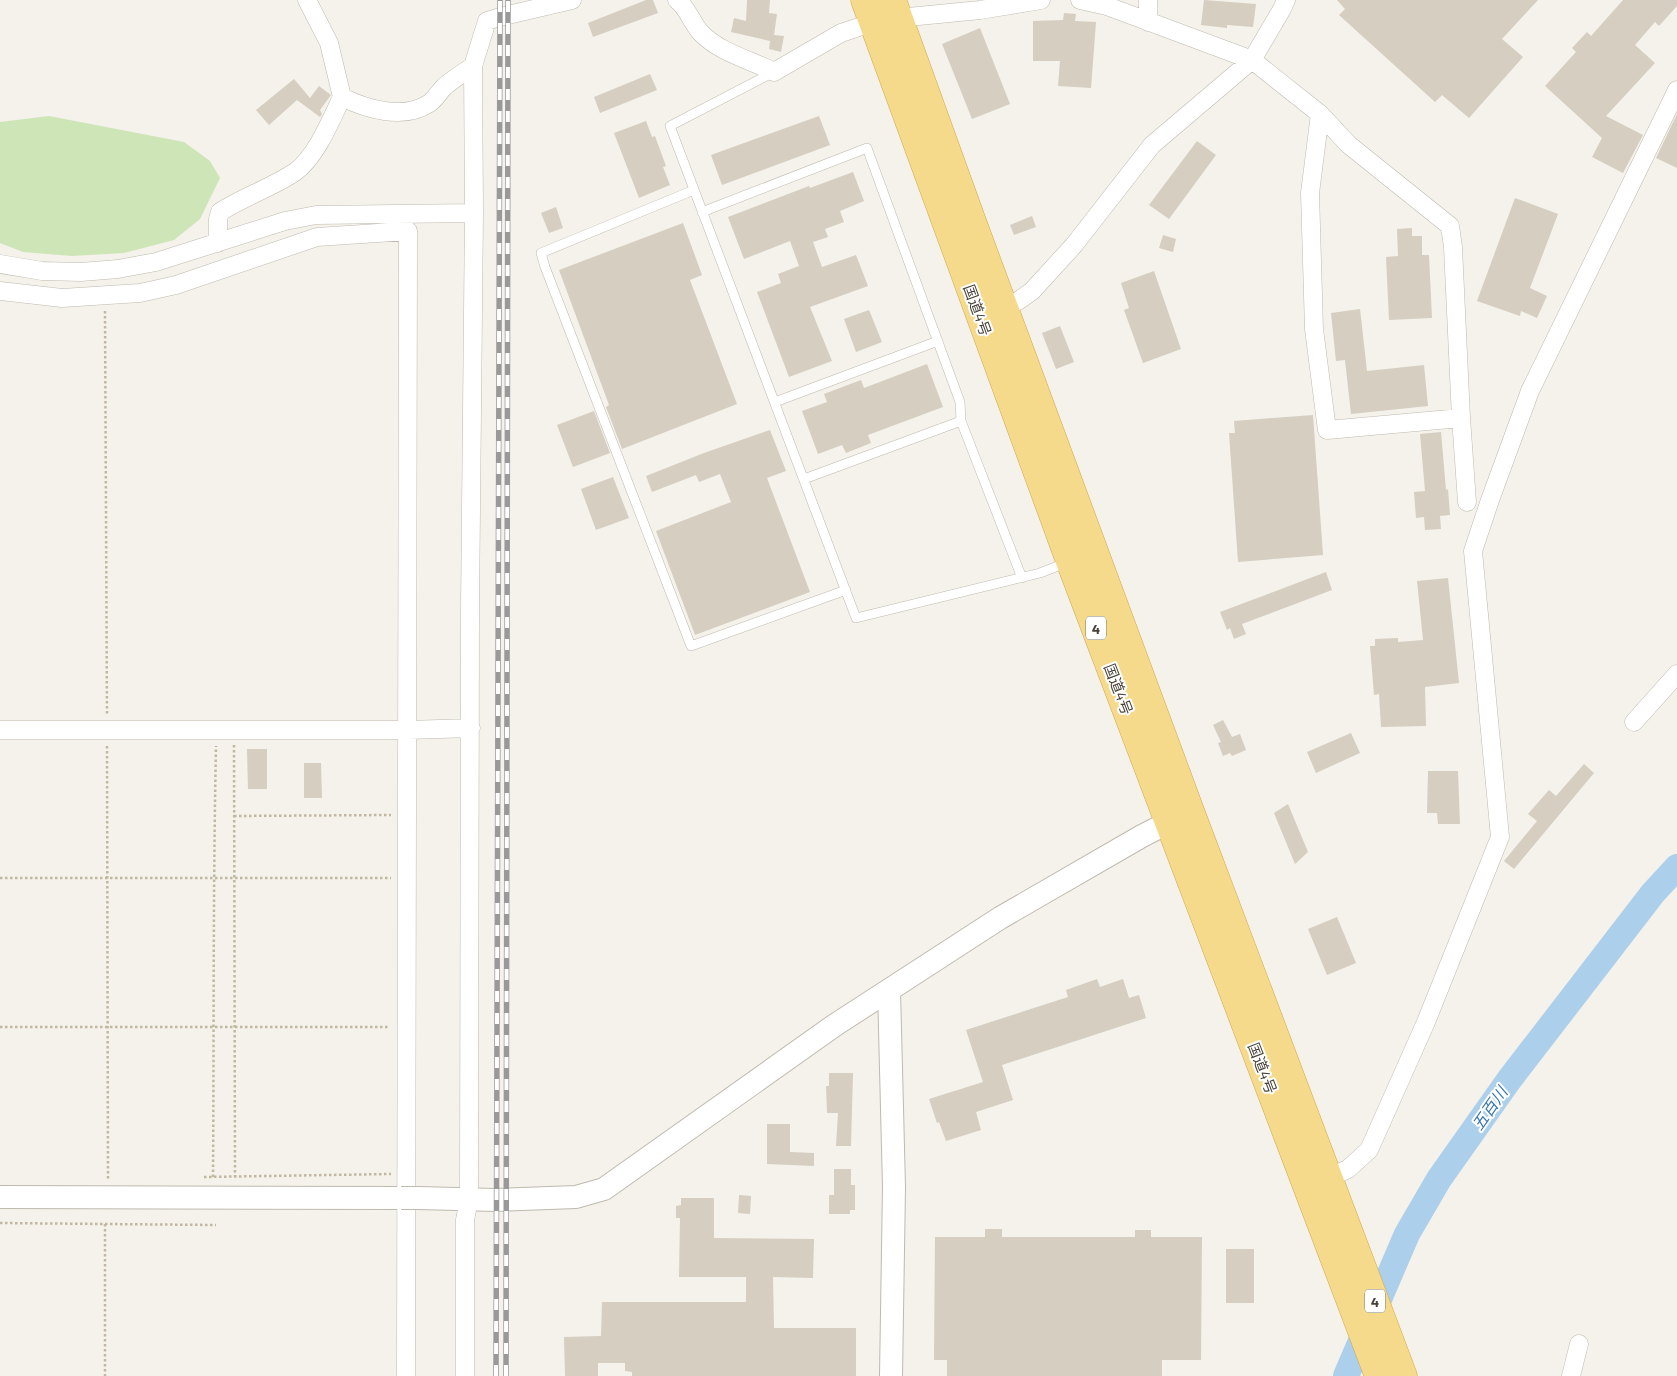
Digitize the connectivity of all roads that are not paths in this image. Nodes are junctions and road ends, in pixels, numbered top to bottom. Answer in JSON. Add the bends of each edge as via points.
{"nodes":[{"id":1,"x":307,"y":0,"type":"edge"},
{"id":2,"x":572,"y":0,"type":"edge"},
{"id":3,"x":1041,"y":0,"type":"edge"},
{"id":4,"x":1080,"y":0,"type":"edge"},
{"id":5,"x":1148,"y":0,"type":"edge"},
{"id":6,"x":1286,"y":0,"type":"edge"},
{"id":7,"x":680,"y":1,"type":"edge"},
{"id":8,"x":882,"y":10,"type":"edge"},
{"id":9,"x":1148,"y":22,"type":"junction"},
{"id":10,"x":1252,"y":60,"type":"junction"},
{"id":11,"x":473,"y":66,"type":"junction"},
{"id":12,"x":774,"y":72,"type":"junction"},
{"id":13,"x":1677,"y":90,"type":"edge"},
{"id":14,"x":342,"y":97,"type":"junction"},
{"id":15,"x":1320,"y":114,"type":"junction"},
{"id":16,"x":694,"y":190,"type":"junction"},
{"id":17,"x":702,"y":212,"type":"junction"},
{"id":18,"x":474,"y":213,"type":"junction"},
{"id":19,"x":408,"y":222,"type":"junction"},
{"id":20,"x":218,"y":243,"type":"junction"},
{"id":21,"x":0,"y":264,"type":"edge"},
{"id":22,"x":0,"y":291,"type":"edge"},
{"id":23,"x":1003,"y":307,"type":"junction"},
{"id":24,"x":938,"y":341,"type":"junction"},
{"id":25,"x":775,"y":402,"type":"junction"},
{"id":26,"x":1461,"y":418,"type":"junction"},
{"id":27,"x":961,"y":421,"type":"junction"},
{"id":28,"x":804,"y":480,"type":"junction"},
{"id":29,"x":1467,"y":502,"type":"dead end"},
{"id":30,"x":1070,"y":561,"type":"junction"},
{"id":31,"x":1022,"y":578,"type":"junction"},
{"id":32,"x":846,"y":590,"type":"junction"},
{"id":33,"x":1677,"y":674,"type":"edge"},
{"id":34,"x":1634,"y":722,"type":"dead end"},
{"id":35,"x":471,"y":728,"type":"junction"},
{"id":36,"x":0,"y":730,"type":"edge"},
{"id":37,"x":408,"y":730,"type":"junction"},
{"id":38,"x":1179,"y":816,"type":"junction"},
{"id":39,"x":889,"y":990,"type":"junction"},
{"id":40,"x":1328,"y":1178,"type":"junction"},
{"id":41,"x":0,"y":1197,"type":"edge"},
{"id":42,"x":469,"y":1199,"type":"junction"},
{"id":43,"x":1579,"y":1344,"type":"dead end"},
{"id":44,"x":406,"y":1376,"type":"edge"},
{"id":45,"x":465,"y":1376,"type":"edge"},
{"id":46,"x":891,"y":1376,"type":"edge"},
{"id":47,"x":1379,"y":1376,"type":"edge"},
{"id":48,"x":1403,"y":1376,"type":"edge"},
{"id":49,"x":1571,"y":1376,"type":"edge"}],
"edges":[{"from":1,"to":14,"type":"street","via":[[329,43]]},
{"from":2,"to":11,"type":"street","via":[[487,22]]},
{"from":3,"to":8,"type":"street","via":[[980,10]]},
{"from":4,"to":9,"type":"street","via":[[1107,6]]},
{"from":5,"to":9,"type":"street"},
{"from":6,"to":10,"type":"street"},
{"from":7,"to":12,"type":"street","via":[[693,24],[712,42]]},
{"from":8,"to":12,"type":"street"},
{"from":8,"to":23,"type":"highway","name":"国道4号","number":"4"},
{"from":8,"to":30,"type":"highway","name":"国道4号","number":"4"},
{"from":9,"to":10,"type":"street"},
{"from":10,"to":15,"type":"street"},
{"from":10,"to":23,"type":"street","via":[[1152,145],[1074,244],[1032,291]]},
{"from":11,"to":14,"type":"street","via":[[455,77],[430,103],[416,110],[374,110]]},
{"from":11,"to":18,"type":"street"},
{"from":12,"to":16,"type":"lane","via":[[670,126]]},
{"from":13,"to":40,"type":"street","via":[[1530,391],[1473,551],[1500,837],[1426,1022],[1369,1150],[1348,1169]]},
{"from":14,"to":20,"type":"street","via":[[320,140],[296,171],[220,212]]},
{"from":15,"to":26,"type":"street","via":[[1349,145],[1450,226]]},
{"from":15,"to":26,"type":"street","via":[[1310,193],[1314,328],[1327,430]]},
{"from":16,"to":17,"type":"lane"},
{"from":16,"to":32,"type":"lane","via":[[541,253],[548,276],[691,646]]},
{"from":17,"to":24,"type":"lane","via":[[867,148]]},
{"from":17,"to":25,"type":"lane"},
{"from":18,"to":19,"type":"street"},
{"from":18,"to":35,"type":"street"},
{"from":19,"to":20,"type":"street","via":[[316,215],[285,221]]},
{"from":19,"to":22,"type":"street","via":[[317,237],[176,285],[140,293],[62,298]]},
{"from":19,"to":37,"type":"street"},
{"from":20,"to":21,"type":"street","via":[[118,270],[42,271]]},
{"from":23,"to":38,"type":"highway","name":"国道4号","number":"4"},
{"from":24,"to":25,"type":"lane"},
{"from":24,"to":27,"type":"lane","via":[[960,402]]},
{"from":25,"to":28,"type":"lane"},
{"from":26,"to":29,"type":"street"},
{"from":27,"to":28,"type":"lane"},
{"from":27,"to":31,"type":"lane"},
{"from":28,"to":32,"type":"lane"},
{"from":30,"to":31,"type":"lane"},
{"from":30,"to":38,"type":"highway","name":"国道4号","number":"4"},
{"from":31,"to":32,"type":"lane","via":[[856,618]]},
{"from":33,"to":34,"type":"street"},
{"from":35,"to":37,"type":"street"},
{"from":35,"to":42,"type":"street"},
{"from":36,"to":37,"type":"street"},
{"from":37,"to":44,"type":"street"},
{"from":38,"to":39,"type":"street","via":[[1000,918]]},
{"from":38,"to":40,"type":"highway","name":"国道4号","number":"4"},
{"from":38,"to":47,"type":"highway","name":"国道4号","number":"4","via":[[1187,868]]},
{"from":39,"to":42,"type":"street","via":[[604,1189],[576,1198]]},
{"from":39,"to":46,"type":"street","via":[[894,1187]]},
{"from":40,"to":48,"type":"highway","name":"国道4号","number":"4"},
{"from":41,"to":42,"type":"street"},
{"from":42,"to":45,"type":"street","via":[[465,1220]]},
{"from":43,"to":49,"type":"street"}]}
